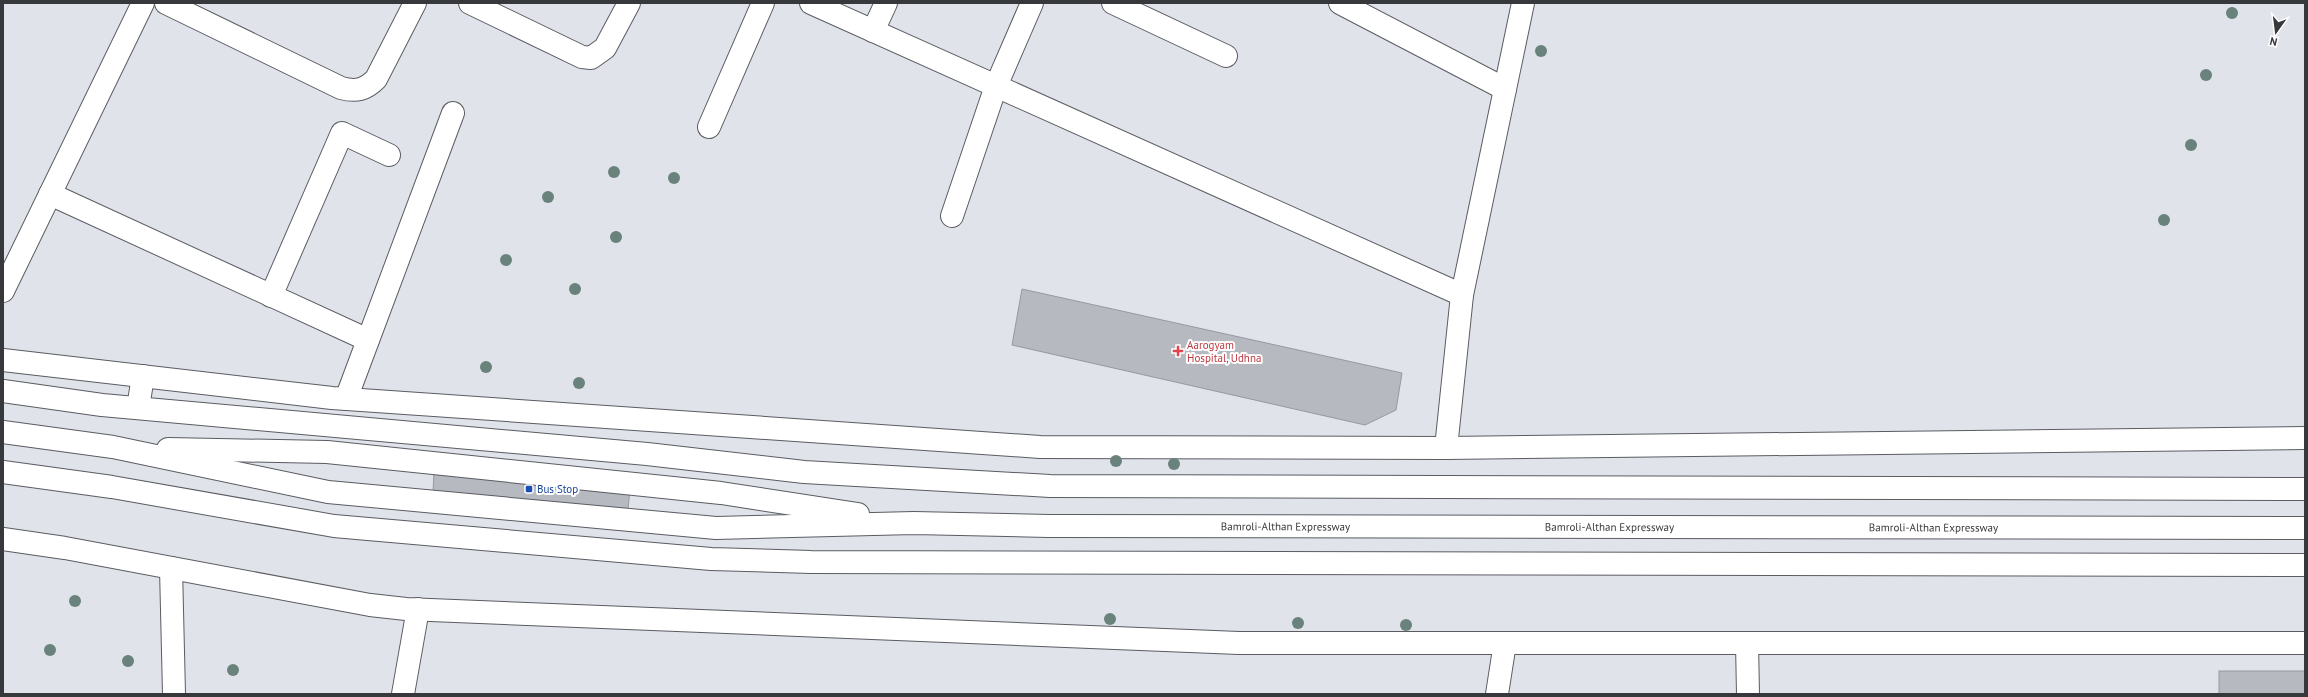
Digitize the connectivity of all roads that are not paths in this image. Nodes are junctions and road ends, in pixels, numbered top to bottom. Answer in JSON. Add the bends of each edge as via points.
{"nodes":[{"id":1,"x":143,"y":3,"type":"edge"},
{"id":2,"x":166,"y":3,"type":"edge"},
{"id":3,"x":415,"y":3,"type":"edge"},
{"id":4,"x":470,"y":3,"type":"edge"},
{"id":5,"x":628,"y":3,"type":"edge"},
{"id":6,"x":763,"y":3,"type":"edge"},
{"id":7,"x":811,"y":3,"type":"edge"},
{"id":8,"x":886,"y":3,"type":"edge"},
{"id":9,"x":1032,"y":3,"type":"edge"},
{"id":10,"x":1113,"y":3,"type":"edge"},
{"id":11,"x":1340,"y":3,"type":"edge"},
{"id":12,"x":1523,"y":3,"type":"edge"},
{"id":13,"x":873,"y":31,"type":"junction"},
{"id":14,"x":1226,"y":56,"type":"dead end"},
{"id":15,"x":996,"y":86,"type":"junction"},
{"id":16,"x":1505,"y":89,"type":"junction"},
{"id":17,"x":453,"y":113,"type":"dead end"},
{"id":18,"x":709,"y":127,"type":"dead end"},
{"id":19,"x":389,"y":154,"type":"dead end"},
{"id":20,"x":50,"y":194,"type":"junction"},
{"id":21,"x":952,"y":216,"type":"dead end"},
{"id":22,"x":3,"y":291,"type":"edge"},
{"id":23,"x":1462,"y":295,"type":"junction"},
{"id":24,"x":271,"y":296,"type":"junction"},
{"id":25,"x":368,"y":340,"type":"junction"},
{"id":26,"x":3,"y":360,"type":"edge"},
{"id":27,"x":143,"y":376,"type":"junction"},
{"id":28,"x":3,"y":391,"type":"edge"},
{"id":29,"x":346,"y":399,"type":"junction"},
{"id":30,"x":138,"y":408,"type":"junction"},
{"id":31,"x":3,"y":432,"type":"edge"},
{"id":32,"x":2305,"y":438,"type":"edge"},
{"id":33,"x":113,"y":447,"type":"junction"},
{"id":34,"x":1446,"y":448,"type":"junction"},
{"id":35,"x":3,"y":472,"type":"edge"},
{"id":36,"x":2305,"y":490,"type":"edge"},
{"id":37,"x":914,"y":523,"type":"junction"},
{"id":38,"x":2305,"y":528,"type":"edge"},
{"id":39,"x":3,"y":539,"type":"edge"},
{"id":40,"x":2305,"y":565,"type":"edge"},
{"id":41,"x":171,"y":568,"type":"junction"},
{"id":42,"x":418,"y":609,"type":"junction"},
{"id":43,"x":1505,"y":643,"type":"junction"},
{"id":44,"x":1747,"y":643,"type":"junction"},
{"id":45,"x":2305,"y":644,"type":"edge"},
{"id":46,"x":174,"y":694,"type":"edge"},
{"id":47,"x":403,"y":694,"type":"edge"},
{"id":48,"x":1497,"y":694,"type":"edge"},
{"id":49,"x":1748,"y":694,"type":"edge"}],
"edges":[{"from":1,"to":20,"type":"street"},
{"from":2,"to":3,"type":"street","via":[[341,88],[354,91],[367,88],[376,79]]},
{"from":4,"to":5,"type":"street","via":[[582,57],[591,58],[605,48]]},
{"from":6,"to":18,"type":"street"},
{"from":7,"to":13,"type":"street"},
{"from":8,"to":13,"type":"street"},
{"from":9,"to":15,"type":"street"},
{"from":10,"to":14,"type":"street"},
{"from":11,"to":16,"type":"street"},
{"from":12,"to":16,"type":"street"},
{"from":13,"to":15,"type":"street"},
{"from":15,"to":21,"type":"street"},
{"from":15,"to":23,"type":"street"},
{"from":16,"to":23,"type":"street"},
{"from":17,"to":25,"type":"street"},
{"from":19,"to":24,"type":"street","via":[[342,133]]},
{"from":20,"to":22,"type":"street"},
{"from":20,"to":24,"type":"street"},
{"from":23,"to":34,"type":"street"},
{"from":24,"to":25,"type":"street"},
{"from":25,"to":29,"type":"street"},
{"from":26,"to":27,"type":"street"},
{"from":27,"to":29,"type":"street"},
{"from":27,"to":30,"type":"street"},
{"from":28,"to":30,"type":"street"},
{"from":29,"to":34,"type":"street","via":[[1040,447]]},
{"from":30,"to":36,"type":"street","via":[[647,454],[804,472],[1050,486]]},
{"from":31,"to":33,"type":"street"},
{"from":32,"to":34,"type":"street"},
{"from":33,"to":37,"type":"street","via":[[327,452],[721,493]]},
{"from":33,"to":37,"type":"street","via":[[328,492],[716,528]]},
{"from":35,"to":40,"type":"street","via":[[334,526],[711,559],[811,562]]},
{"from":37,"to":38,"type":"street","name":"Bamroli-Althan Expressway","via":[[1073,526]]},
{"from":39,"to":41,"type":"street"},
{"from":41,"to":42,"type":"street","via":[[370,605]]},
{"from":41,"to":46,"type":"street"},
{"from":42,"to":43,"type":"street","via":[[1238,643]]},
{"from":42,"to":47,"type":"street"},
{"from":43,"to":44,"type":"street"},
{"from":43,"to":48,"type":"street"},
{"from":44,"to":45,"type":"street"},
{"from":44,"to":49,"type":"street"}]}
